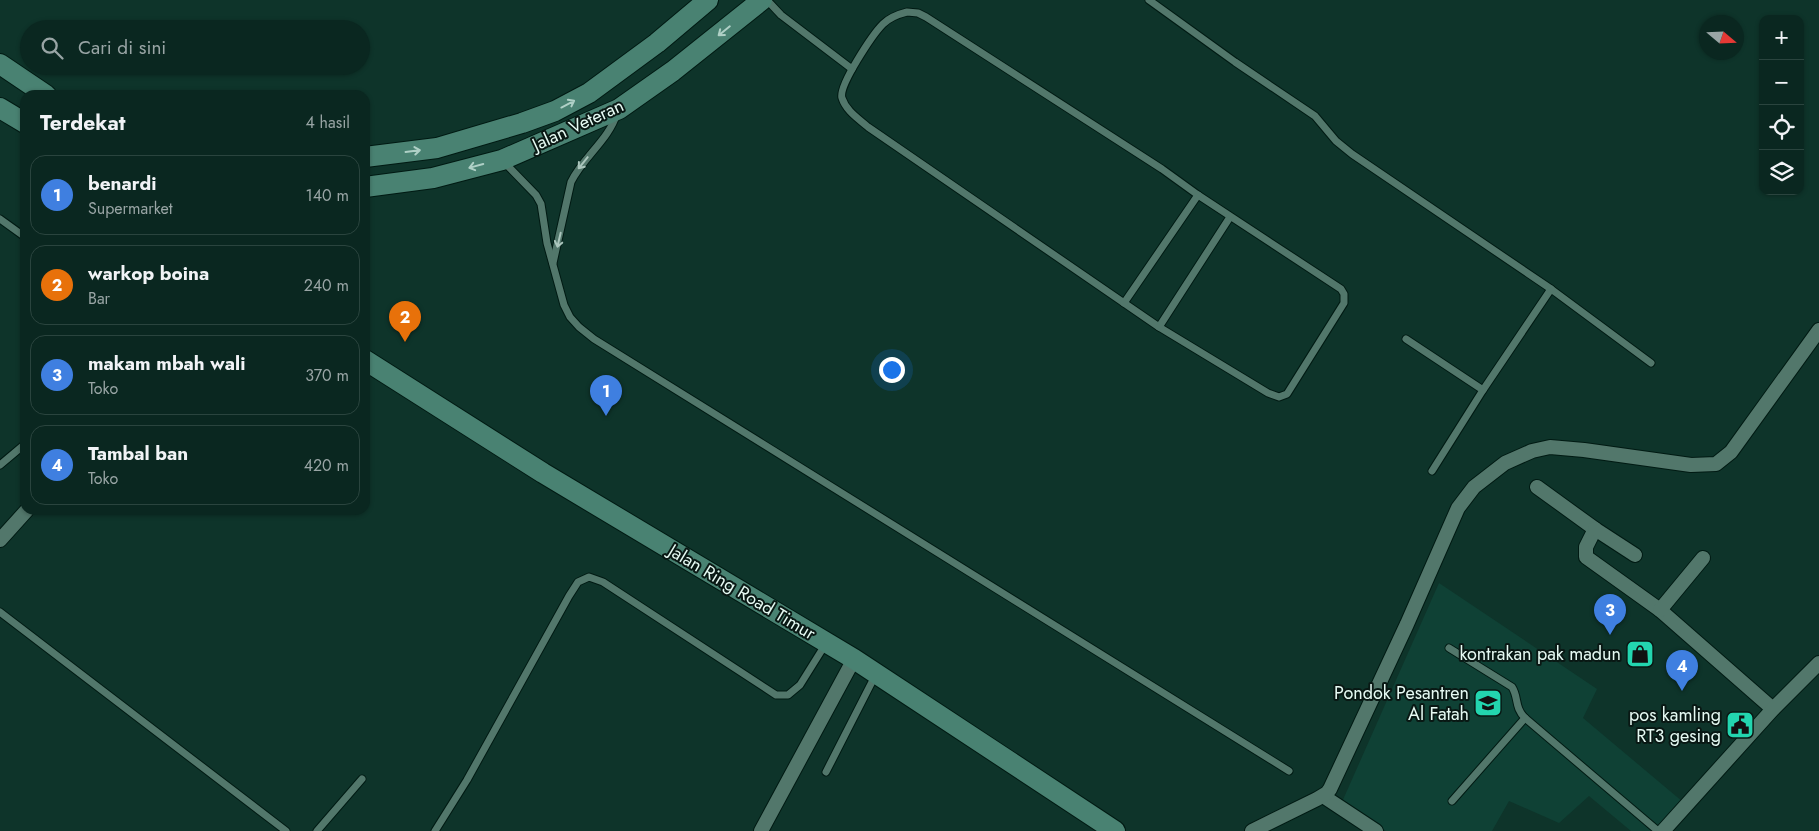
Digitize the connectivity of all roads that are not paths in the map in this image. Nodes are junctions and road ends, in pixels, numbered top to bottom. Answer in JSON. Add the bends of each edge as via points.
{"nodes":[{"id":1,"x":708,"y":0,"type":"edge"},
{"id":2,"x":767,"y":0,"type":"edge"},
{"id":3,"x":1149,"y":0,"type":"edge"},
{"id":4,"x":771,"y":7,"type":"edge"},
{"id":5,"x":0,"y":64,"type":"edge"},
{"id":6,"x":852,"y":69,"type":"junction"},
{"id":7,"x":39,"y":90,"type":"edge"},
{"id":8,"x":0,"y":108,"type":"edge"},
{"id":9,"x":619,"y":108,"type":"junction"},
{"id":10,"x":20,"y":120,"type":"edge"},
{"id":11,"x":370,"y":156,"type":"edge"},
{"id":12,"x":502,"y":160,"type":"junction"},
{"id":13,"x":370,"y":186,"type":"edge"},
{"id":14,"x":1198,"y":195,"type":"junction"},
{"id":15,"x":1230,"y":217,"type":"junction"},
{"id":16,"x":0,"y":219,"type":"edge"},
{"id":17,"x":20,"y":233,"type":"edge"},
{"id":18,"x":552,"y":266,"type":"junction"},
{"id":19,"x":1550,"y":288,"type":"junction"},
{"id":20,"x":1124,"y":303,"type":"junction"},
{"id":21,"x":1159,"y":327,"type":"junction"},
{"id":22,"x":1819,"y":330,"type":"edge"},
{"id":23,"x":1406,"y":338,"type":"dead end"},
{"id":24,"x":1650,"y":363,"type":"dead end"},
{"id":25,"x":370,"y":367,"type":"edge"},
{"id":26,"x":1482,"y":390,"type":"junction"},
{"id":27,"x":20,"y":448,"type":"edge"},
{"id":28,"x":0,"y":465,"type":"edge"},
{"id":29,"x":1432,"y":471,"type":"dead end"},
{"id":30,"x":1537,"y":488,"type":"dead end"},
{"id":31,"x":22,"y":515,"type":"edge"},
{"id":32,"x":1595,"y":529,"type":"junction"},
{"id":33,"x":0,"y":540,"type":"edge"},
{"id":34,"x":1635,"y":555,"type":"dead end"},
{"id":35,"x":1704,"y":558,"type":"dead end"},
{"id":36,"x":1660,"y":610,"type":"junction"},
{"id":37,"x":0,"y":612,"type":"edge"},
{"id":38,"x":827,"y":642,"type":"junction"},
{"id":39,"x":1449,"y":648,"type":"dead end"},
{"id":40,"x":854,"y":659,"type":"junction"},
{"id":41,"x":1819,"y":663,"type":"edge"},
{"id":42,"x":876,"y":674,"type":"junction"},
{"id":43,"x":1773,"y":709,"type":"junction"},
{"id":44,"x":1525,"y":718,"type":"junction"},
{"id":45,"x":1289,"y":771,"type":"dead end"},
{"id":46,"x":826,"y":772,"type":"dead end"},
{"id":47,"x":362,"y":779,"type":"dead end"},
{"id":48,"x":1323,"y":796,"type":"junction"},
{"id":49,"x":1452,"y":801,"type":"dead end"},
{"id":50,"x":286,"y":831,"type":"edge"},
{"id":51,"x":317,"y":831,"type":"edge"},
{"id":52,"x":435,"y":831,"type":"edge"},
{"id":53,"x":761,"y":831,"type":"edge"},
{"id":54,"x":1115,"y":831,"type":"edge"},
{"id":55,"x":1252,"y":831,"type":"edge"},
{"id":56,"x":1376,"y":831,"type":"edge"},
{"id":57,"x":1658,"y":831,"type":"edge"},
{"id":58,"x":1663,"y":831,"type":"edge"}],
"edges":[{"from":11,"to":1,"type":"main road","name":"Jalan Veteran","one_way":true,"via":[[437,148],[555,111],[589,93]]},
{"from":2,"to":4,"type":"lane"},
{"from":3,"to":19,"type":"lane","via":[[1316,116],[1336,141],[1352,154]]},
{"from":4,"to":6,"type":"lane"},
{"from":4,"to":9,"type":"main road","name":"Jalan Veteran","one_way":true},
{"from":5,"to":7,"type":"main road"},
{"from":6,"to":14,"type":"lane","via":[[882,25],[907,12],[918,13]]},
{"from":6,"to":20,"type":"lane","via":[[841,92],[850,112]]},
{"from":8,"to":10,"type":"main road"},
{"from":9,"to":12,"type":"main road","name":"Jalan Veteran"},
{"from":9,"to":18,"type":"lane","one_way":true,"via":[[609,131],[576,171],[568,192]]},
{"from":12,"to":13,"type":"main road","name":"Jalan Veteran","one_way":true,"via":[[433,178]]},
{"from":12,"to":18,"type":"lane","via":[[530,187],[541,204]]},
{"from":14,"to":15,"type":"lane"},
{"from":14,"to":20,"type":"lane"},
{"from":15,"to":21,"type":"lane"},
{"from":15,"to":21,"type":"lane","via":[[1344,294],[1344,303],[1290,390],[1283,396],[1274,396]]},
{"from":16,"to":17,"type":"lane"},
{"from":18,"to":45,"type":"lane","via":[[570,317],[594,340]]},
{"from":19,"to":24,"type":"lane"},
{"from":19,"to":26,"type":"lane"},
{"from":20,"to":21,"type":"lane"},
{"from":22,"to":48,"type":"street","via":[[1730,452],[1716,464],[1691,465],[1550,447],[1505,463],[1474,487],[1458,508],[1347,755],[1330,789]]},
{"from":23,"to":26,"type":"lane"},
{"from":25,"to":38,"type":"main road","name":"Jalan Ring Road Timur"},
{"from":26,"to":29,"type":"lane"},
{"from":27,"to":28,"type":"lane"},
{"from":30,"to":32,"type":"street"},
{"from":31,"to":33,"type":"street"},
{"from":32,"to":34,"type":"street"},
{"from":32,"to":36,"type":"street","via":[[1586,547],[1586,558]]},
{"from":35,"to":36,"type":"street"},
{"from":36,"to":43,"type":"street"},
{"from":37,"to":50,"type":"lane"},
{"from":38,"to":40,"type":"main road","name":"Jalan Ring Road Timur"},
{"from":38,"to":52,"type":"lane","via":[[800,685],[788,695],[776,695],[603,582],[589,577],[578,582]]},
{"from":39,"to":44,"type":"lane","via":[[1512,687],[1518,708]]},
{"from":40,"to":42,"type":"main road","name":"Jalan Ring Road Timur"},
{"from":40,"to":53,"type":"street"},
{"from":41,"to":43,"type":"street"},
{"from":42,"to":46,"type":"lane"},
{"from":42,"to":54,"type":"main road","name":"Jalan Ring Road Timur"},
{"from":43,"to":58,"type":"street"},
{"from":44,"to":49,"type":"lane"},
{"from":44,"to":57,"type":"lane"},
{"from":47,"to":51,"type":"lane"},
{"from":48,"to":55,"type":"street"},
{"from":48,"to":56,"type":"street"}]}
